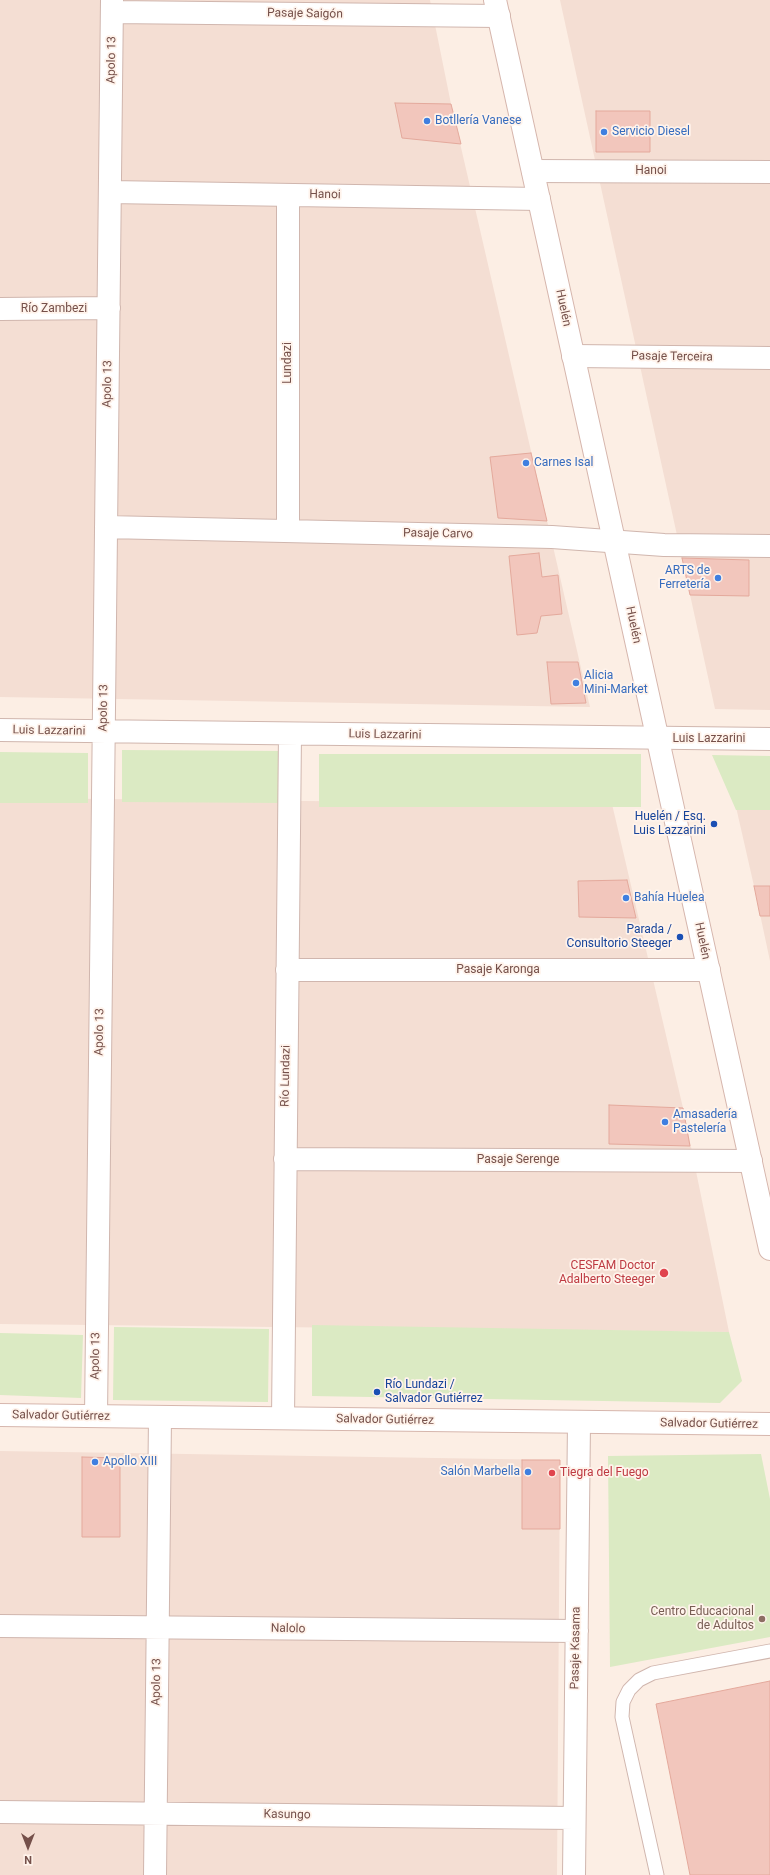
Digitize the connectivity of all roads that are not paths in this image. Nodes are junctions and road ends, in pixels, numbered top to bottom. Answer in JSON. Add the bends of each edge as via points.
{"nodes":[{"id":1,"x":112,"y":6,"type":"edge"},
{"id":2,"x":497,"y":8,"type":"edge"},
{"id":3,"x":533,"y":171,"type":"junction"},
{"id":4,"x":770,"y":172,"type":"edge"},
{"id":5,"x":110,"y":192,"type":"junction"},
{"id":6,"x":288,"y":195,"type":"junction"},
{"id":7,"x":539,"y":199,"type":"junction"},
{"id":8,"x":109,"y":308,"type":"junction"},
{"id":9,"x":0,"y":309,"type":"edge"},
{"id":10,"x":573,"y":356,"type":"junction"},
{"id":11,"x":770,"y":358,"type":"edge"},
{"id":12,"x":106,"y":527,"type":"junction"},
{"id":13,"x":288,"y":531,"type":"junction"},
{"id":14,"x":614,"y":541,"type":"junction"},
{"id":15,"x":770,"y":546,"type":"edge"},
{"id":16,"x":0,"y":730,"type":"edge"},
{"id":17,"x":104,"y":732,"type":"junction"},
{"id":18,"x":290,"y":734,"type":"junction"},
{"id":19,"x":658,"y":739,"type":"junction"},
{"id":20,"x":770,"y":739,"type":"edge"},
{"id":21,"x":287,"y":970,"type":"junction"},
{"id":22,"x":708,"y":970,"type":"junction"},
{"id":23,"x":285,"y":1159,"type":"junction"},
{"id":24,"x":751,"y":1161,"type":"junction"},
{"id":25,"x":770,"y":1249,"type":"edge"},
{"id":26,"x":0,"y":1415,"type":"edge"},
{"id":27,"x":96,"y":1416,"type":"junction"},
{"id":28,"x":160,"y":1417,"type":"junction"},
{"id":29,"x":283,"y":1418,"type":"junction"},
{"id":30,"x":579,"y":1422,"type":"junction"},
{"id":31,"x":770,"y":1424,"type":"edge"},
{"id":32,"x":0,"y":1626,"type":"edge"},
{"id":33,"x":158,"y":1627,"type":"junction"},
{"id":34,"x":576,"y":1631,"type":"junction"},
{"id":35,"x":770,"y":1651,"type":"edge"},
{"id":36,"x":0,"y":1812,"type":"edge"},
{"id":37,"x":156,"y":1814,"type":"junction"},
{"id":38,"x":574,"y":1818,"type":"junction"},
{"id":39,"x":155,"y":1875,"type":"edge"},
{"id":40,"x":574,"y":1875,"type":"edge"},
{"id":41,"x":657,"y":1875,"type":"edge"}],
"edges":[{"from":1,"to":2,"type":"street","name":"Pasaje Saigón"},
{"from":1,"to":5,"type":"street","name":"Apolo 13"},
{"from":2,"to":3,"type":"street","name":"Huelén"},
{"from":3,"to":4,"type":"street","name":"Hanoi"},
{"from":3,"to":7,"type":"street","name":"Huelén"},
{"from":5,"to":6,"type":"street","name":"Hanoi"},
{"from":5,"to":8,"type":"street","name":"Apolo 13"},
{"from":6,"to":7,"type":"street","name":"Hanoi"},
{"from":6,"to":13,"type":"street","name":"Lundazi"},
{"from":7,"to":10,"type":"street","name":"Huelén"},
{"from":8,"to":9,"type":"street","name":"Río Zambezi"},
{"from":8,"to":12,"type":"street","name":"Apolo 13"},
{"from":10,"to":11,"type":"street","name":"Pasaje Terceira"},
{"from":10,"to":14,"type":"street","name":"Huelén"},
{"from":12,"to":13,"type":"street","name":"Pasaje Carvo"},
{"from":12,"to":17,"type":"street","name":"Apolo 13"},
{"from":13,"to":14,"type":"street","name":"Pasaje Carvo","via":[[552,537]]},
{"from":14,"to":15,"type":"street","name":"Pasaje Carvo","via":[[664,545]]},
{"from":14,"to":19,"type":"street","name":"Huelén"},
{"from":16,"to":17,"type":"street","name":"Luis Lazzarini"},
{"from":17,"to":18,"type":"street","name":"Luis Lazzarini"},
{"from":17,"to":27,"type":"street","name":"Apolo 13"},
{"from":18,"to":19,"type":"street","name":"Luis Lazzarini"},
{"from":18,"to":21,"type":"street","name":"Río Lundazi"},
{"from":19,"to":20,"type":"street","name":"Luis Lazzarini"},
{"from":19,"to":22,"type":"street","name":"Huelén"},
{"from":21,"to":22,"type":"street","name":"Pasaje Karonga"},
{"from":21,"to":23,"type":"street","name":"Río Lundazi"},
{"from":22,"to":24,"type":"street","name":"Huelén"},
{"from":23,"to":24,"type":"street","name":"Pasaje Serenge"},
{"from":23,"to":29,"type":"street","name":"Río Lundazi"},
{"from":24,"to":25,"type":"street","name":"Huelén"},
{"from":26,"to":27,"type":"street","name":"Salvador Gutiérrez"},
{"from":27,"to":28,"type":"street","name":"Salvador Gutiérrez"},
{"from":28,"to":29,"type":"street","name":"Salvador Gutiérrez"},
{"from":28,"to":33,"type":"street","name":"Apolo 13"},
{"from":29,"to":30,"type":"street","name":"Salvador Gutiérrez"},
{"from":30,"to":31,"type":"street","name":"Salvador Gutiérrez"},
{"from":30,"to":34,"type":"street","name":"Pasaje Kasama"},
{"from":32,"to":33,"type":"street","name":"Nalolo"},
{"from":33,"to":34,"type":"street","name":"Nalolo"},
{"from":33,"to":37,"type":"street","name":"Apolo 13"},
{"from":34,"to":38,"type":"street","name":"Pasaje Kasama"},
{"from":35,"to":41,"type":"lane","via":[[652,1673],[639,1680],[629,1690],[623,1702],[622,1717]]},
{"from":36,"to":37,"type":"street","name":"Kasungo"},
{"from":37,"to":38,"type":"street","name":"Kasungo"},
{"from":37,"to":39,"type":"street","name":"Apolo 13"},
{"from":38,"to":40,"type":"street","name":"Pasaje Kasama"}]}
